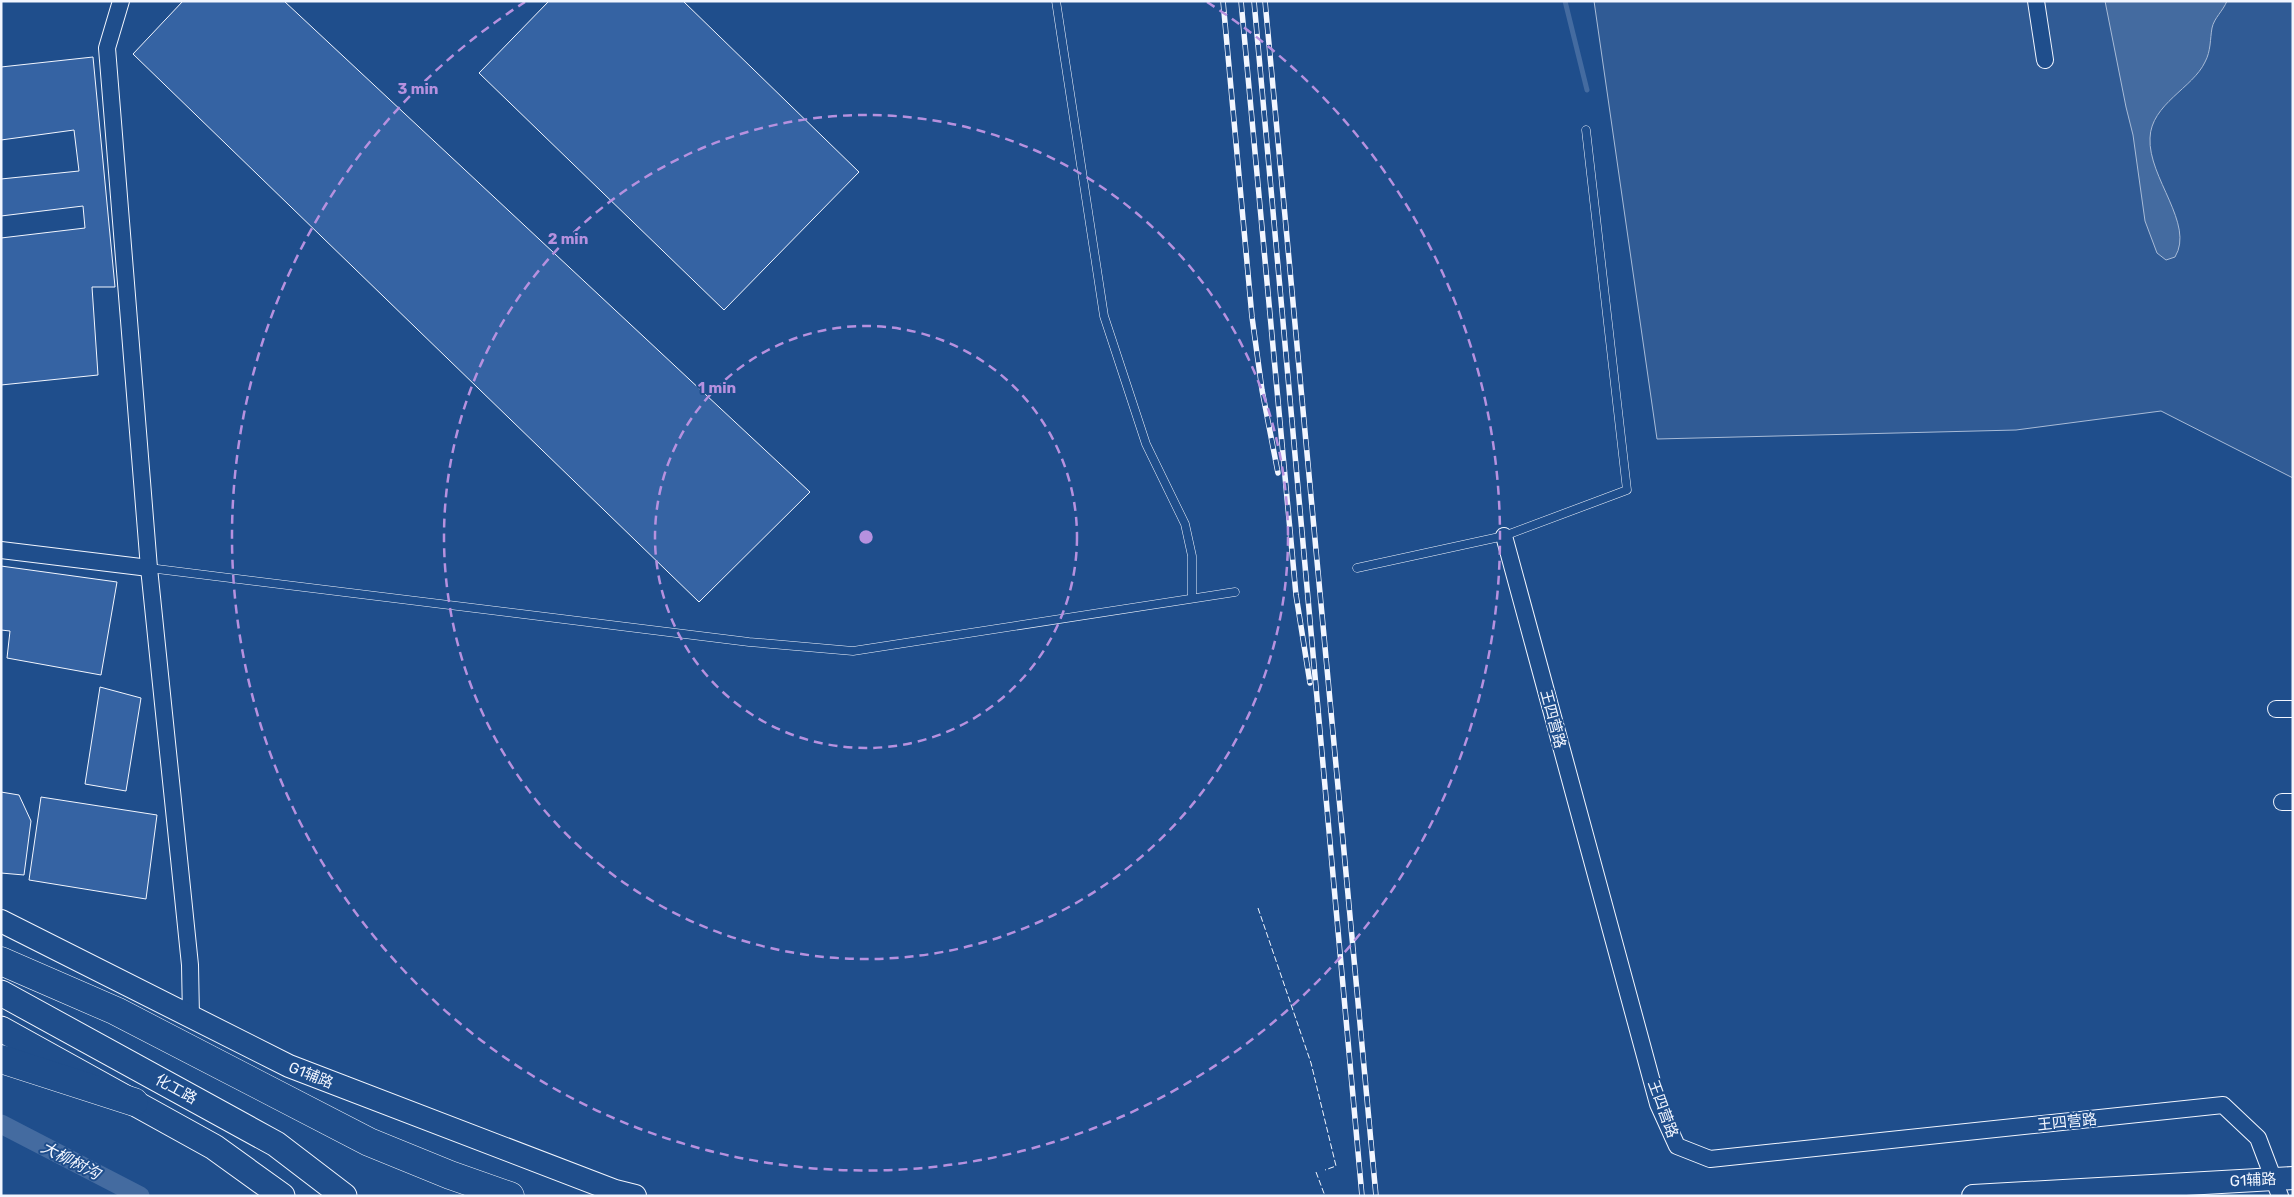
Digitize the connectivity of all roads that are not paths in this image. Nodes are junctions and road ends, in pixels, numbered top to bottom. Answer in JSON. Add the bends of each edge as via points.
{"nodes":[{"id":1,"x":121,"y":1,"type":"edge"},
{"id":2,"x":1056,"y":1,"type":"edge"},
{"id":3,"x":2036,"y":1,"type":"edge"},
{"id":4,"x":2045,"y":60,"type":"dead end"},
{"id":5,"x":1586,"y":130,"type":"dead end"},
{"id":6,"x":1504,"y":536,"type":"junction"},
{"id":7,"x":1,"y":550,"type":"edge"},
{"id":8,"x":149,"y":568,"type":"junction"},
{"id":9,"x":1357,"y":568,"type":"dead end"},
{"id":10,"x":1234,"y":592,"type":"dead end"},
{"id":11,"x":1192,"y":596,"type":"junction"},
{"id":12,"x":2276,"y":709,"type":"dead end"},
{"id":13,"x":2293,"y":709,"type":"edge"},
{"id":14,"x":1,"y":921,"type":"edge"},
{"id":15,"x":1,"y":961,"type":"edge"},
{"id":16,"x":1,"y":992,"type":"edge"},
{"id":17,"x":191,"y":1017,"type":"junction"},
{"id":18,"x":1,"y":1029,"type":"edge"},
{"id":19,"x":1,"y":1059,"type":"edge"},
{"id":20,"x":134,"y":1102,"type":"junction"},
{"id":21,"x":2282,"y":1184,"type":"edge"},
{"id":22,"x":282,"y":1196,"type":"edge"},
{"id":23,"x":344,"y":1196,"type":"edge"},
{"id":24,"x":510,"y":1196,"type":"edge"},
{"id":25,"x":635,"y":1196,"type":"edge"},
{"id":26,"x":1974,"y":1196,"type":"edge"}],
"edges":[{"from":1,"to":8,"type":"street","via":[[107,48]]},
{"from":2,"to":11,"type":"lane","via":[[1104,316],[1146,444],[1185,524],[1192,556]]},
{"from":3,"to":4,"type":"street"},
{"from":5,"to":6,"type":"lane","via":[[1627,490]]},
{"from":6,"to":9,"type":"lane"},
{"from":6,"to":21,"type":"street","name":"王四营路","via":[[1658,1104],[1677,1146],[1710,1159],[2223,1106],[2258,1138]]},
{"from":7,"to":8,"type":"street"},
{"from":8,"to":11,"type":"lane","via":[[749,642],[853,651]]},
{"from":8,"to":17,"type":"street","via":[[190,965]]},
{"from":10,"to":11,"type":"lane"},
{"from":12,"to":13,"type":"street"},
{"from":14,"to":17,"type":"main road","name":"G1辅路"},
{"from":15,"to":24,"type":"highway","via":[[116,1011],[369,1142]]},
{"from":16,"to":23,"type":"main road","name":"化工路","via":[[276,1144]]},
{"from":17,"to":25,"type":"main road","name":"G1辅路","via":[[289,1066]]},
{"from":18,"to":20,"type":"main road"},
{"from":19,"to":20,"type":"highway"},
{"from":20,"to":22,"type":"main road","via":[[214,1147]]},
{"from":21,"to":26,"type":"main road","name":"G1辅路"}]}
